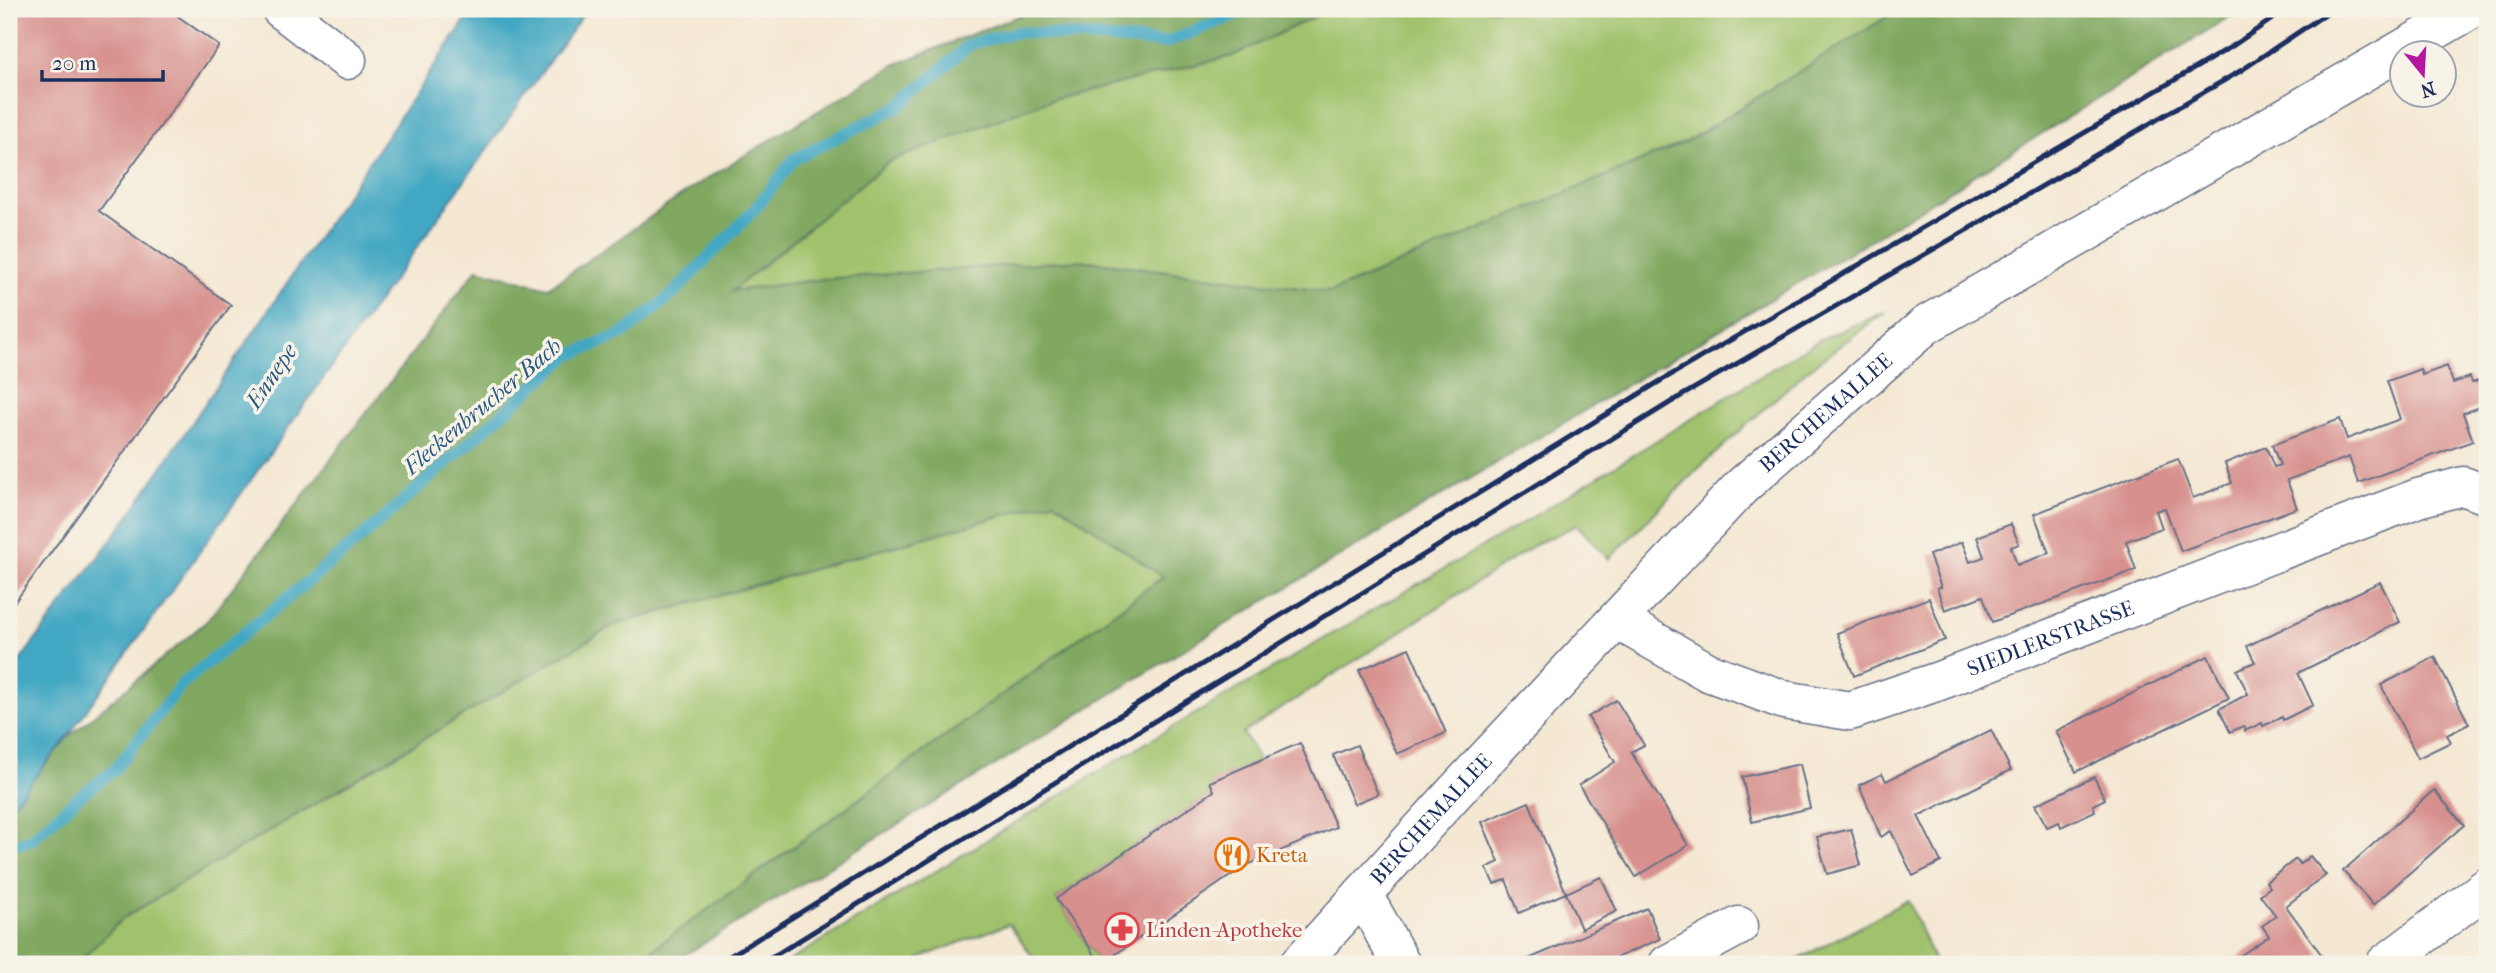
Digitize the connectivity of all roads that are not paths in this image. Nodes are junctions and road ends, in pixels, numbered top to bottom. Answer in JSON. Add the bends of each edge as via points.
{"nodes":[{"id":1,"x":281,"y":9,"type":"edge"},
{"id":2,"x":2472,"y":9,"type":"edge"},
{"id":3,"x":347,"y":60,"type":"dead end"},
{"id":4,"x":2487,"y":495,"type":"edge"},
{"id":5,"x":1617,"y":620,"type":"junction"},
{"id":6,"x":2487,"y":887,"type":"edge"},
{"id":7,"x":1363,"y":894,"type":"junction"},
{"id":8,"x":1739,"y":926,"type":"dead end"},
{"id":9,"x":1299,"y":964,"type":"edge"},
{"id":10,"x":1401,"y":964,"type":"edge"},
{"id":11,"x":1668,"y":964,"type":"edge"},
{"id":12,"x":2385,"y":964,"type":"edge"}],
"edges":[{"from":1,"to":3,"type":"street"},
{"from":2,"to":5,"type":"street","name":"BERCHEMALLEE","via":[[1926,325],[1741,487]]},
{"from":4,"to":5,"type":"street","name":"SIEDLERSTRASSE","via":[[2463,486],[2418,498],[1850,711],[1784,700],[1708,673]]},
{"from":5,"to":7,"type":"street","name":"BERCHEMALLEE"},
{"from":6,"to":12,"type":"street"},
{"from":7,"to":9,"type":"street","name":"BERCHEMALLEE"},
{"from":7,"to":10,"type":"street"},
{"from":8,"to":11,"type":"street"}]}
